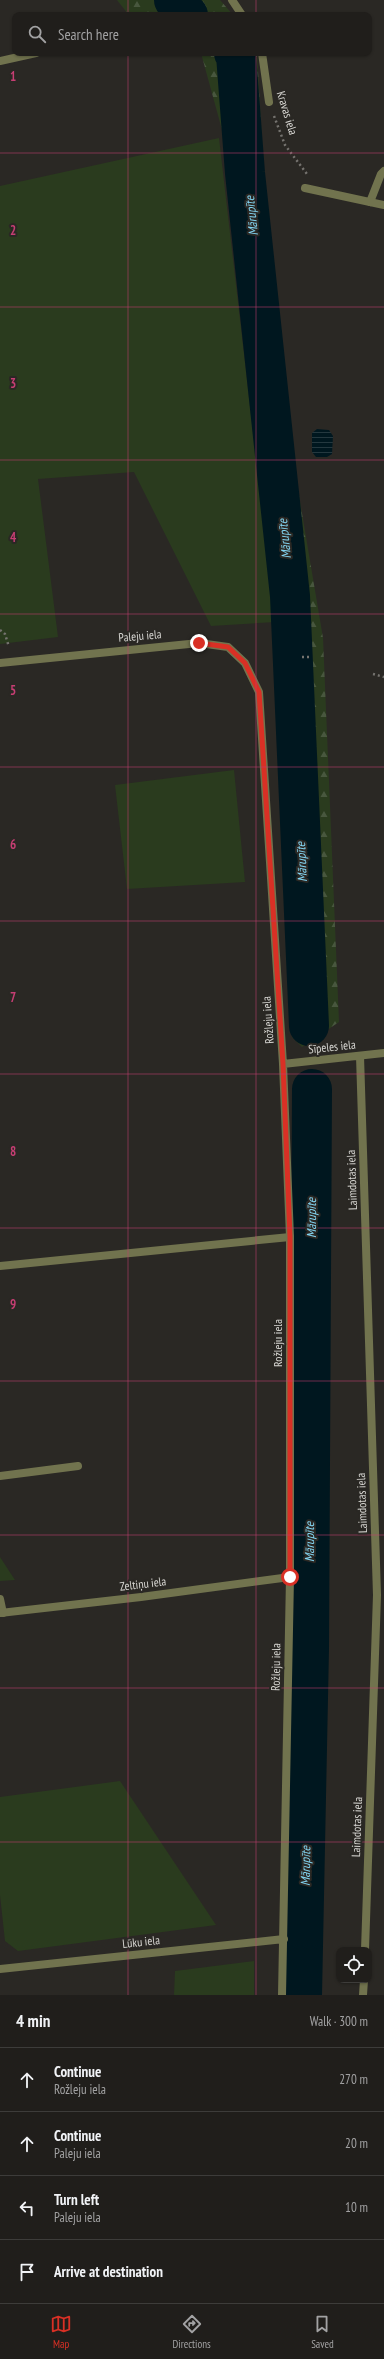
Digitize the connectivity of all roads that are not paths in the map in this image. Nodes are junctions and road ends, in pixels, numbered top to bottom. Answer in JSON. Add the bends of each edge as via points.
{"nodes":[{"id":1,"x":232,"y":0,"type":"edge"},
{"id":2,"x":240,"y":12,"type":"edge"},
{"id":3,"x":22,"y":56,"type":"edge"},
{"id":4,"x":262,"y":56,"type":"edge"},
{"id":5,"x":0,"y":61,"type":"edge"},
{"id":6,"x":270,"y":102,"type":"road end"},
{"id":7,"x":384,"y":172,"type":"edge"},
{"id":8,"x":305,"y":188,"type":"dead end"},
{"id":9,"x":370,"y":202,"type":"junction"},
{"id":10,"x":384,"y":205,"type":"edge"},
{"id":11,"x":0,"y":664,"type":"edge"},
{"id":12,"x":259,"y":692,"type":"joint"},
{"id":13,"x":384,"y":1053,"type":"edge"},
{"id":14,"x":360,"y":1056,"type":"junction"},
{"id":15,"x":283,"y":1064,"type":"junction"},
{"id":16,"x":290,"y":1237,"type":"junction"},
{"id":17,"x":0,"y":1266,"type":"edge"},
{"id":18,"x":78,"y":1466,"type":"dead end"},
{"id":19,"x":0,"y":1476,"type":"edge"},
{"id":20,"x":290,"y":1577,"type":"junction"},
{"id":21,"x":380,"y":1596,"type":"edge"},
{"id":22,"x":0,"y":1599,"type":"edge"},
{"id":23,"x":1,"y":1613,"type":"edge"},
{"id":24,"x":284,"y":1939,"type":"junction"},
{"id":25,"x":365,"y":1947,"type":"edge"},
{"id":26,"x":0,"y":1969,"type":"edge"},
{"id":27,"x":364,"y":1983,"type":"edge"},
{"id":28,"x":282,"y":1995,"type":"edge"},
{"id":29,"x":363,"y":1995,"type":"edge"}],
"edges":[{"from":1,"to":2,"type":"street"},
{"from":3,"to":5,"type":"street"},
{"from":4,"to":6,"type":"street","name":"Kravas iela"},
{"from":7,"to":9,"type":"street"},
{"from":8,"to":9,"type":"street"},
{"from":9,"to":10,"type":"street"},
{"from":11,"to":12,"type":"street","name":"Paleju iela","via":[[199,643],[228,647],[245,663]]},
{"from":12,"to":15,"type":"street","name":"Rožleju iela"},
{"from":13,"to":14,"type":"street","name":"Sīpeles iela"},
{"from":14,"to":15,"type":"street","name":"Sīpeles iela"},
{"from":14,"to":21,"type":"street","name":"Laimdotas iela"},
{"from":15,"to":16,"type":"street","name":"Rožleju iela"},
{"from":16,"to":17,"type":"street"},
{"from":16,"to":20,"type":"street","name":"Rožleju iela"},
{"from":18,"to":19,"type":"street"},
{"from":20,"to":23,"type":"street","name":"Zeltiņu iela"},
{"from":20,"to":24,"type":"street","name":"Rožleju iela"},
{"from":21,"to":25,"type":"street","name":"Laimdotas iela"},
{"from":22,"to":23,"type":"street"},
{"from":24,"to":26,"type":"street","name":"Lūku iela"},
{"from":24,"to":28,"type":"street","name":"Rožleju iela"},
{"from":27,"to":29,"type":"street"}]}
